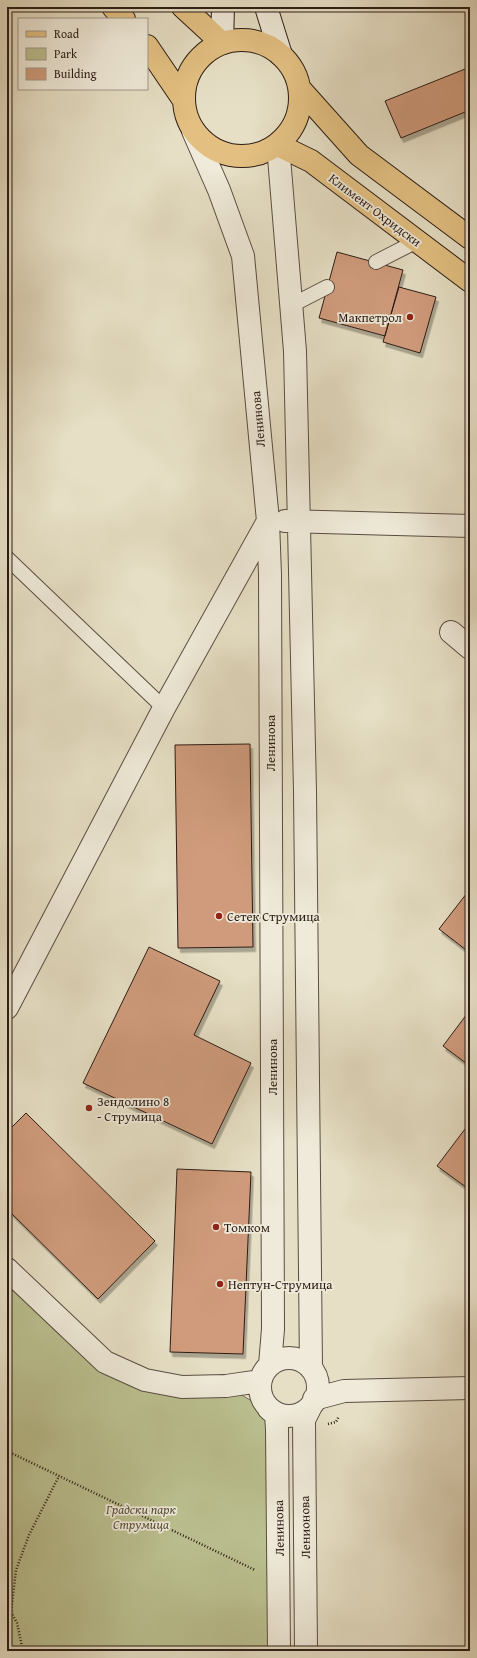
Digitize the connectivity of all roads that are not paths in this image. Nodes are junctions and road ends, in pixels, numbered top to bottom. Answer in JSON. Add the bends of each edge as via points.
{"nodes":[{"id":1,"x":113,"y":7,"type":"edge"},
{"id":2,"x":183,"y":7,"type":"edge"},
{"id":3,"x":223,"y":7,"type":"edge"},
{"id":4,"x":266,"y":7,"type":"edge"},
{"id":5,"x":123,"y":18,"type":"edge"},
{"id":6,"x":222,"y":43,"type":"junction"},
{"id":7,"x":148,"y":47,"type":"edge"},
{"id":8,"x":281,"y":55,"type":"junction"},
{"id":9,"x":300,"y":89,"type":"junction"},
{"id":10,"x":183,"y":99,"type":"junction"},
{"id":11,"x":193,"y":131,"type":"junction"},
{"id":12,"x":278,"y":145,"type":"junction"},
{"id":13,"x":470,"y":238,"type":"edge"},
{"id":14,"x":417,"y":241,"type":"junction"},
{"id":15,"x":376,"y":262,"type":"dead end"},
{"id":16,"x":470,"y":281,"type":"edge"},
{"id":17,"x":327,"y":287,"type":"dead end"},
{"id":18,"x":292,"y":305,"type":"junction"},
{"id":19,"x":299,"y":520,"type":"junction"},
{"id":20,"x":268,"y":521,"type":"junction"},
{"id":21,"x":470,"y":526,"type":"edge"},
{"id":22,"x":7,"y":558,"type":"edge"},
{"id":23,"x":451,"y":632,"type":"dead end"},
{"id":24,"x":470,"y":648,"type":"edge"},
{"id":25,"x":164,"y":708,"type":"junction"},
{"id":26,"x":7,"y":1008,"type":"edge"},
{"id":27,"x":7,"y":1269,"type":"edge"},
{"id":28,"x":313,"y":1372,"type":"junction"},
{"id":29,"x":470,"y":1388,"type":"edge"},
{"id":30,"x":266,"y":1389,"type":"junction"},
{"id":31,"x":344,"y":1391,"type":"junction"},
{"id":32,"x":313,"y":1402,"type":"junction"},
{"id":33,"x":279,"y":1651,"type":"edge"},
{"id":34,"x":306,"y":1651,"type":"edge"}],
"edges":[{"from":1,"to":5,"type":"main road"},
{"from":2,"to":6,"type":"main road"},
{"from":3,"to":6,"type":"street"},
{"from":4,"to":8,"type":"street"},
{"from":6,"to":8,"type":"main road","via":[[253,40]]},
{"from":6,"to":10,"type":"main road","via":[[206,52],[193,65],[185,81]]},
{"from":7,"to":10,"type":"main road"},
{"from":8,"to":9,"type":"main road","via":[[294,70]]},
{"from":9,"to":12,"type":"main road","via":[[300,105],[296,120],[289,134]]},
{"from":9,"to":13,"type":"main road","via":[[359,155]]},
{"from":10,"to":11,"type":"main road","via":[[184,110]]},
{"from":11,"to":12,"type":"main road","via":[[217,152],[232,156],[249,157],[264,153]]},
{"from":11,"to":20,"type":"street","name":"Ленинова","via":[[219,190],[243,256]]},
{"from":12,"to":14,"type":"main road","name":"Климент Охридски","via":[[311,161]]},
{"from":12,"to":18,"type":"street"},
{"from":14,"to":15,"type":"lane"},
{"from":14,"to":16,"type":"main road","name":"Климент Охридски"},
{"from":17,"to":18,"type":"lane"},
{"from":18,"to":19,"type":"street"},
{"from":19,"to":20,"type":"street"},
{"from":19,"to":21,"type":"street"},
{"from":19,"to":28,"type":"street"},
{"from":20,"to":25,"type":"street"},
{"from":20,"to":30,"type":"street","name":"Ленинова","via":[[273,1313]]},
{"from":22,"to":25,"type":"lane"},
{"from":23,"to":24,"type":"street"},
{"from":25,"to":26,"type":"street"},
{"from":27,"to":30,"type":"street","via":[[105,1362],[145,1380],[182,1387],[226,1386]]},
{"from":28,"to":30,"type":"street","via":[[303,1362],[294,1359],[278,1361]]},
{"from":28,"to":31,"type":"street"},
{"from":28,"to":32,"type":"street","via":[[318,1386]]},
{"from":29,"to":31,"type":"street"},
{"from":30,"to":32,"type":"street","via":[[283,1416],[301,1414]]},
{"from":30,"to":33,"type":"street","name":"Ленинова","via":[[276,1415]]},
{"from":31,"to":32,"type":"street"},
{"from":32,"to":34,"type":"street","name":"Ленионова","via":[[304,1420]]}]}
